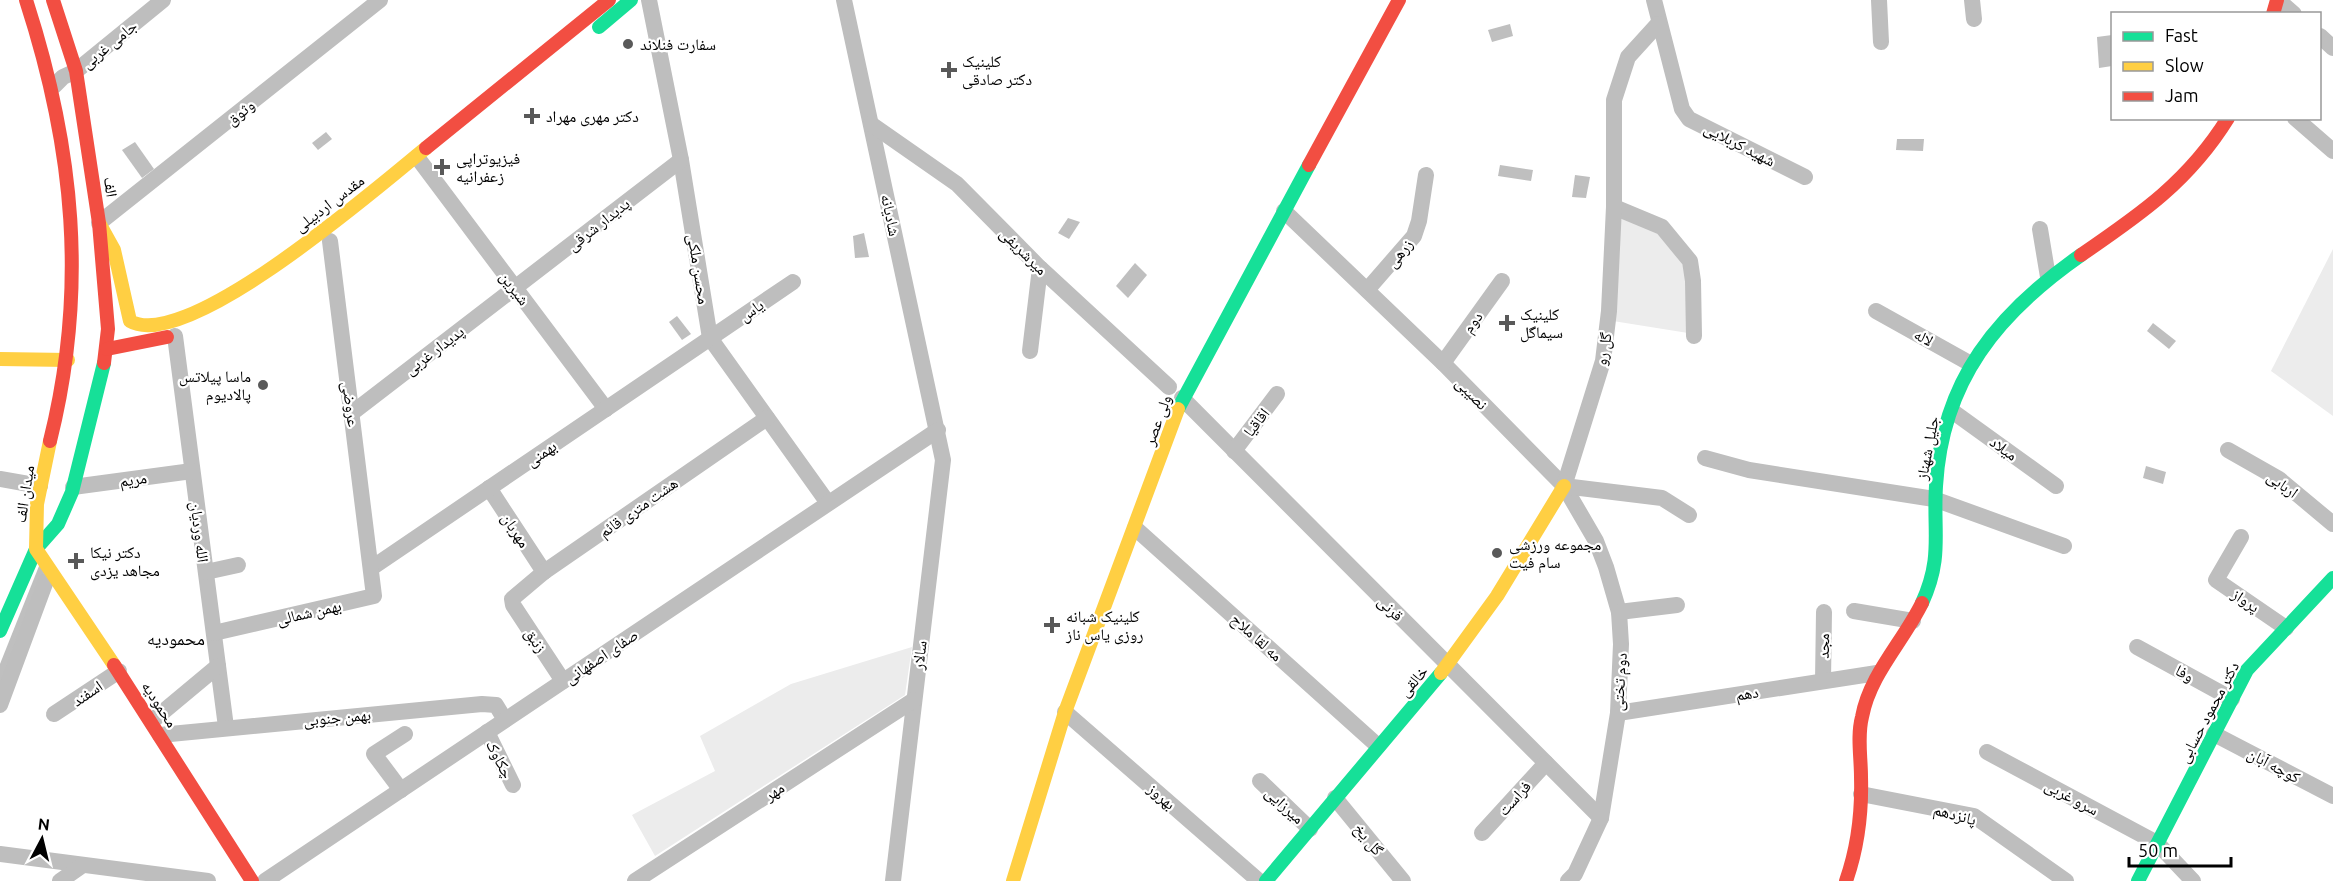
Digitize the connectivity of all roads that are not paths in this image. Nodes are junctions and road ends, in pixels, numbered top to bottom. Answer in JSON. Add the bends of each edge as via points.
{"nodes":[{"id":1,"x":26,"y":0,"type":"edge"},
{"id":2,"x":53,"y":0,"type":"edge"},
{"id":3,"x":163,"y":0,"type":"edge"},
{"id":4,"x":380,"y":0,"type":"edge"},
{"id":5,"x":609,"y":0,"type":"edge"},
{"id":6,"x":631,"y":0,"type":"edge"},
{"id":7,"x":649,"y":0,"type":"edge"},
{"id":8,"x":844,"y":0,"type":"edge"},
{"id":9,"x":1399,"y":0,"type":"edge"},
{"id":10,"x":1654,"y":0,"type":"edge"},
{"id":11,"x":1879,"y":0,"type":"edge"},
{"id":12,"x":1972,"y":0,"type":"edge"},
{"id":13,"x":2278,"y":0,"type":"edge"},
{"id":14,"x":2292,"y":12,"type":"edge"},
{"id":15,"x":1974,"y":19,"type":"dead end"},
{"id":16,"x":1659,"y":24,"type":"junction"},
{"id":17,"x":592,"y":33,"type":"dead end"},
{"id":18,"x":2321,"y":38,"type":"edge"},
{"id":19,"x":1881,"y":42,"type":"dead end"},
{"id":20,"x":2333,"y":48,"type":"edge"},
{"id":21,"x":546,"y":70,"type":"dead end"},
{"id":22,"x":76,"y":72,"type":"junction"},
{"id":23,"x":54,"y":86,"type":"junction"},
{"id":24,"x":2227,"y":120,"type":"edge"},
{"id":25,"x":2297,"y":120,"type":"edge"},
{"id":26,"x":872,"y":124,"type":"junction"},
{"id":27,"x":2333,"y":151,"type":"edge"},
{"id":28,"x":681,"y":160,"type":"junction"},
{"id":29,"x":421,"y":161,"type":"junction"},
{"id":30,"x":1426,"y":175,"type":"dead end"},
{"id":31,"x":1805,"y":177,"type":"dead end"},
{"id":32,"x":1614,"y":207,"type":"junction"},
{"id":33,"x":1284,"y":211,"type":"junction"},
{"id":34,"x":99,"y":223,"type":"junction"},
{"id":35,"x":2040,"y":229,"type":"dead end"},
{"id":36,"x":330,"y":241,"type":"junction"},
{"id":37,"x":1040,"y":268,"type":"junction"},
{"id":38,"x":2048,"y":278,"type":"junction"},
{"id":39,"x":1502,"y":281,"type":"dead end"},
{"id":40,"x":793,"y":282,"type":"dead end"},
{"id":41,"x":515,"y":288,"type":"junction"},
{"id":42,"x":1367,"y":290,"type":"junction"},
{"id":43,"x":1876,"y":311,"type":"dead end"},
{"id":44,"x":186,"y":332,"type":"junction"},
{"id":45,"x":1694,"y":336,"type":"dead end"},
{"id":46,"x":710,"y":338,"type":"junction"},
{"id":47,"x":107,"y":349,"type":"junction"},
{"id":48,"x":1030,"y":351,"type":"dead end"},
{"id":49,"x":0,"y":358,"type":"edge"},
{"id":50,"x":1443,"y":363,"type":"junction"},
{"id":51,"x":1971,"y":364,"type":"junction"},
{"id":52,"x":67,"y":366,"type":"junction"},
{"id":53,"x":0,"y":371,"type":"edge"},
{"id":54,"x":99,"y":381,"type":"joint"},
{"id":55,"x":1173,"y":390,"type":"junction"},
{"id":56,"x":1277,"y":394,"type":"dead end"},
{"id":57,"x":606,"y":409,"type":"junction"},
{"id":58,"x":1952,"y":411,"type":"junction"},
{"id":59,"x":352,"y":413,"type":"junction"},
{"id":60,"x":767,"y":418,"type":"junction"},
{"id":61,"x":938,"y":430,"type":"junction"},
{"id":62,"x":2228,"y":450,"type":"dead end"},
{"id":63,"x":1234,"y":451,"type":"junction"},
{"id":64,"x":1706,"y":458,"type":"dead end"},
{"id":65,"x":192,"y":471,"type":"junction"},
{"id":66,"x":0,"y":479,"type":"edge"},
{"id":67,"x":40,"y":486,"type":"junction"},
{"id":68,"x":1564,"y":486,"type":"junction"},
{"id":69,"x":2056,"y":486,"type":"dead end"},
{"id":70,"x":489,"y":488,"type":"junction"},
{"id":71,"x":72,"y":489,"type":"junction"},
{"id":72,"x":1129,"y":499,"type":"dead end"},
{"id":73,"x":1934,"y":499,"type":"junction"},
{"id":74,"x":828,"y":503,"type":"junction"},
{"id":75,"x":1689,"y":515,"type":"dead end"},
{"id":76,"x":2333,"y":525,"type":"edge"},
{"id":77,"x":1135,"y":528,"type":"junction"},
{"id":78,"x":2241,"y":537,"type":"dead end"},
{"id":79,"x":2064,"y":546,"type":"dead end"},
{"id":80,"x":36,"y":549,"type":"junction"},
{"id":81,"x":238,"y":565,"type":"dead end"},
{"id":82,"x":372,"y":567,"type":"junction"},
{"id":83,"x":206,"y":572,"type":"junction"},
{"id":84,"x":544,"y":572,"type":"junction"},
{"id":85,"x":2333,"y":578,"type":"edge"},
{"id":86,"x":46,"y":581,"type":"dead end"},
{"id":87,"x":512,"y":599,"type":"joint"},
{"id":88,"x":1677,"y":605,"type":"dead end"},
{"id":89,"x":1854,"y":611,"type":"dead end"},
{"id":90,"x":1618,"y":612,"type":"junction"},
{"id":91,"x":1824,"y":612,"type":"dead end"},
{"id":92,"x":1913,"y":621,"type":"junction"},
{"id":93,"x":0,"y":628,"type":"edge"},
{"id":94,"x":2286,"y":628,"type":"junction"},
{"id":95,"x":214,"y":633,"type":"junction"},
{"id":96,"x":2138,"y":647,"type":"dead end"},
{"id":97,"x":1448,"y":665,"type":"junction"},
{"id":98,"x":218,"y":666,"type":"junction"},
{"id":99,"x":119,"y":671,"type":"junction"},
{"id":100,"x":1877,"y":673,"type":"junction"},
{"id":101,"x":563,"y":681,"type":"junction"},
{"id":102,"x":1823,"y":681,"type":"junction"},
{"id":103,"x":2232,"y":699,"type":"junction"},
{"id":104,"x":914,"y":700,"type":"junction"},
{"id":105,"x":0,"y":705,"type":"edge"},
{"id":106,"x":1065,"y":712,"type":"junction"},
{"id":107,"x":1618,"y":713,"type":"junction"},
{"id":108,"x":54,"y":714,"type":"dead end"},
{"id":109,"x":505,"y":720,"type":"junction"},
{"id":110,"x":226,"y":727,"type":"junction"},
{"id":111,"x":156,"y":728,"type":"junction"},
{"id":112,"x":487,"y":732,"type":"junction"},
{"id":113,"x":405,"y":734,"type":"dead end"},
{"id":114,"x":2214,"y":734,"type":"junction"},
{"id":115,"x":1378,"y":746,"type":"junction"},
{"id":116,"x":1987,"y":752,"type":"dead end"},
{"id":117,"x":1546,"y":763,"type":"junction"},
{"id":118,"x":1260,"y":782,"type":"dead end"},
{"id":119,"x":513,"y":785,"type":"dead end"},
{"id":120,"x":401,"y":790,"type":"junction"},
{"id":121,"x":1862,"y":794,"type":"junction"},
{"id":122,"x":2333,"y":796,"type":"edge"},
{"id":123,"x":1335,"y":798,"type":"junction"},
{"id":124,"x":1601,"y":818,"type":"junction"},
{"id":125,"x":1310,"y":829,"type":"junction"},
{"id":126,"x":1482,"y":833,"type":"dead end"},
{"id":127,"x":2157,"y":843,"type":"junction"},
{"id":128,"x":0,"y":854,"type":"edge"},
{"id":129,"x":83,"y":865,"type":"junction"},
{"id":130,"x":1270,"y":879,"type":"edge"},
{"id":131,"x":60,"y":881,"type":"edge"},
{"id":132,"x":208,"y":881,"type":"edge"},
{"id":133,"x":252,"y":881,"type":"edge"},
{"id":134,"x":265,"y":881,"type":"edge"},
{"id":135,"x":634,"y":881,"type":"edge"},
{"id":136,"x":893,"y":881,"type":"edge"},
{"id":137,"x":1001,"y":881,"type":"edge"},
{"id":138,"x":1013,"y":881,"type":"edge"},
{"id":139,"x":1403,"y":881,"type":"edge"},
{"id":140,"x":1568,"y":881,"type":"edge"},
{"id":141,"x":1846,"y":881,"type":"edge"},
{"id":142,"x":2066,"y":881,"type":"edge"},
{"id":143,"x":2138,"y":881,"type":"edge"},
{"id":144,"x":2193,"y":881,"type":"edge"}],
"edges":[{"from":1,"to":23,"type":"main road"},
{"from":2,"to":22,"type":"main road","name":"الف"},
{"from":3,"to":22,"type":"street","name":"جامی غربی"},
{"from":4,"to":34,"type":"street","name":"وثوق"},
{"from":5,"to":29,"type":"main road","name":"مقدس اردبیلی"},
{"from":6,"to":17,"type":"main road"},
{"from":7,"to":28,"type":"street","name":"محسن ملکی"},
{"from":8,"to":26,"type":"street","name":"شادیانه"},
{"from":9,"to":33,"type":"main road","name":"ولی عصر"},
{"from":10,"to":16,"type":"street","name":"شهید کربلایی"},
{"from":11,"to":19,"type":"street"},
{"from":12,"to":15,"type":"street"},
{"from":13,"to":14,"type":"street"},
{"from":16,"to":31,"type":"street","name":"شهید کربلایی","via":[[1682,109],[1689,119]]},
{"from":16,"to":32,"type":"street","name":"گل رو","via":[[1628,57],[1618,80],[1614,100]]},
{"from":18,"to":20,"type":"street"},
{"from":21,"to":29,"type":"main road","name":"مقدس اردبیلی"},
{"from":22,"to":23,"type":"street","name":"جامی غربی"},
{"from":22,"to":34,"type":"main road","name":"الف"},
{"from":23,"to":52,"type":"main road","via":[[75,282]]},
{"from":24,"to":38,"type":"main road","name":"جلیل شهناز","via":[[2213,143],[2157,202]]},
{"from":25,"to":27,"type":"street"},
{"from":26,"to":37,"type":"street","name":"میرشریفی","via":[[957,184]]},
{"from":26,"to":61,"type":"street","name":"شادیانه"},
{"from":28,"to":41,"type":"street","name":"پدیدار شرقی"},
{"from":28,"to":46,"type":"street","name":"محسن ملکی"},
{"from":29,"to":34,"type":"main road","name":"مقدس اردبیلی","via":[[226,296],[178,320],[146,327],[137,327],[130,321],[114,250]]},
{"from":29,"to":36,"type":"main road","name":"مقدس اردبیلی"},
{"from":29,"to":41,"type":"street","name":"شیرین"},
{"from":30,"to":42,"type":"street","name":"زرهی","via":[[1414,236]]},
{"from":32,"to":45,"type":"street","via":[[1662,227],[1690,261]]},
{"from":32,"to":68,"type":"street","name":"گل رو","via":[[1603,361]]},
{"from":33,"to":42,"type":"street","name":"نصیبی"},
{"from":33,"to":55,"type":"main road","name":"ولی عصر"},
{"from":34,"to":47,"type":"main road","name":"الف"},
{"from":35,"to":38,"type":"street"},
{"from":36,"to":44,"type":"main road","name":"مقدس اردبیلی","via":[[237,305]]},
{"from":36,"to":59,"type":"street","name":"عروضی"},
{"from":37,"to":48,"type":"street"},
{"from":37,"to":55,"type":"street","name":"میرشریفی"},
{"from":38,"to":51,"type":"main road","name":"جلیل شهناز","via":[[1999,325]]},
{"from":39,"to":50,"type":"street","name":"دوم"},
{"from":40,"to":46,"type":"street","name":"یاس"},
{"from":41,"to":57,"type":"street","name":"شیرین"},
{"from":41,"to":59,"type":"street","name":"پدیدار غربی"},
{"from":42,"to":50,"type":"street","name":"نصیبی"},
{"from":43,"to":51,"type":"street","name":"لاله"},
{"from":44,"to":47,"type":"main road","name":"مقدس اردبیلی"},
{"from":44,"to":65,"type":"street","name":"الله وردیان"},
{"from":46,"to":57,"type":"street","name":"بهمنی"},
{"from":46,"to":60,"type":"street","name":"محسن ملکی"},
{"from":47,"to":54,"type":"main road","name":"الف"},
{"from":49,"to":52,"type":"main road"},
{"from":50,"to":68,"type":"street","name":"نصیبی"},
{"from":51,"to":58,"type":"main road","name":"جلیل شهناز"},
{"from":52,"to":53,"type":"main road"},
{"from":52,"to":67,"type":"main road","name":"میدان الف"},
{"from":54,"to":71,"type":"main road","name":"میدان الف"},
{"from":55,"to":63,"type":"street","name":"قرنی"},
{"from":55,"to":77,"type":"main road","name":"ولی عصر"},
{"from":56,"to":63,"type":"street","name":"اقاقیا"},
{"from":57,"to":70,"type":"street","name":"بهمنی"},
{"from":58,"to":69,"type":"street","name":"میلاد"},
{"from":58,"to":73,"type":"main road","name":"جلیل شهناز"},
{"from":59,"to":82,"type":"street","name":"عروضی"},
{"from":60,"to":74,"type":"street","name":"محسن ملکی"},
{"from":60,"to":84,"type":"street","name":"هشت متری قائم"},
{"from":61,"to":74,"type":"street","name":"صفای اصفهانی"},
{"from":61,"to":104,"type":"street","name":"سالار","via":[[943,460]]},
{"from":62,"to":76,"type":"street","name":"اربابی","via":[[2279,480]]},
{"from":63,"to":97,"type":"street","name":"قرنی"},
{"from":64,"to":73,"type":"street","via":[[1749,470]]},
{"from":65,"to":71,"type":"street","name":"مریم"},
{"from":65,"to":83,"type":"street","name":"الله وردیان"},
{"from":66,"to":67,"type":"street"},
{"from":67,"to":71,"type":"main road","via":[[52,496]]},
{"from":67,"to":80,"type":"main road","name":"میدان الف","via":[[33,522]]},
{"from":68,"to":75,"type":"street","via":[[1662,498]]},
{"from":68,"to":90,"type":"street","name":"دوم تختی","via":[[1596,540]]},
{"from":68,"to":97,"type":"main road","name":"خالقی","via":[[1497,596]]},
{"from":70,"to":82,"type":"street","name":"بهمنی"},
{"from":70,"to":84,"type":"street","name":"مهربان"},
{"from":71,"to":80,"type":"main road","name":"میدان الف","via":[[58,524]]},
{"from":72,"to":137,"type":"main road","via":[[1057,700]]},
{"from":73,"to":79,"type":"street"},
{"from":73,"to":92,"type":"main road","name":"جلیل شهناز","via":[[1936,563]]},
{"from":74,"to":101,"type":"street","name":"صفای اصفهانی"},
{"from":77,"to":106,"type":"main road","name":"ولی عصر"},
{"from":77,"to":115,"type":"street","name":"مه لقا ملاح"},
{"from":78,"to":94,"type":"street","name":"پرواز","via":[[2216,580]]},
{"from":80,"to":93,"type":"main road"},
{"from":80,"to":99,"type":"main road","name":"محمودیه"},
{"from":81,"to":83,"type":"street"},
{"from":82,"to":95,"type":"street","name":"بهمن شمالی","via":[[376,590],[369,599]]},
{"from":83,"to":95,"type":"street","name":"الله وردیان"},
{"from":84,"to":87,"type":"street","name":"هشت متری قائم"},
{"from":85,"to":94,"type":"main road","name":"دکتر محمود حسابی"},
{"from":86,"to":105,"type":"street"},
{"from":87,"to":101,"type":"street","name":"زنبق"},
{"from":88,"to":90,"type":"street"},
{"from":89,"to":92,"type":"street"},
{"from":90,"to":107,"type":"street","name":"دوم تختی"},
{"from":91,"to":102,"type":"street","name":"مجد"},
{"from":92,"to":100,"type":"main road","name":"جلیل شهناز"},
{"from":94,"to":103,"type":"main road","name":"دکتر محمود حسابی","via":[[2247,670]]},
{"from":95,"to":98,"type":"street","name":"الله وردیان"},
{"from":96,"to":103,"type":"street","name":"وفا"},
{"from":97,"to":115,"type":"main road","name":"خالقی"},
{"from":97,"to":117,"type":"street","name":"قرنی"},
{"from":98,"to":110,"type":"street","name":"الله وردیان"},
{"from":98,"to":111,"type":"street"},
{"from":99,"to":108,"type":"street","name":"اسفند"},
{"from":99,"to":111,"type":"main road","name":"محمودیه"},
{"from":100,"to":102,"type":"street","name":"دهم"},
{"from":100,"to":121,"type":"main road","name":"جلیل شهناز","via":[[1860,721]]},
{"from":101,"to":109,"type":"street","name":"صفای اصفهانی"},
{"from":102,"to":107,"type":"street","name":"دهم"},
{"from":103,"to":114,"type":"main road","name":"دکتر محمود حسابی"},
{"from":104,"to":135,"type":"street","name":"مهر"},
{"from":104,"to":136,"type":"street","name":"سالار"},
{"from":106,"to":130,"type":"street","name":"بهروز"},
{"from":106,"to":138,"type":"main road","name":"ولی عصر"},
{"from":107,"to":124,"type":"street","name":"دوم تختی"},
{"from":109,"to":110,"type":"street","name":"بهمن جنوبی","via":[[491,703]]},
{"from":109,"to":112,"type":"street","name":"صفای اصفهانی"},
{"from":110,"to":111,"type":"street","name":"بهمن جنوبی"},
{"from":111,"to":133,"type":"main road","name":"محمودیه"},
{"from":112,"to":119,"type":"street","name":"چکاوک"},
{"from":112,"to":120,"type":"street","name":"صفای اصفهانی"},
{"from":113,"to":120,"type":"street","via":[[374,754]]},
{"from":114,"to":122,"type":"street","name":"کوچه آبان"},
{"from":114,"to":127,"type":"main road","name":"دکتر محمود حسابی"},
{"from":115,"to":123,"type":"main road","name":"خالقی"},
{"from":116,"to":127,"type":"street","name":"سرو غربی"},
{"from":117,"to":124,"type":"street","name":"قرنی"},
{"from":117,"to":126,"type":"street","name":"فراست"},
{"from":118,"to":125,"type":"street","name":"میرزایی"},
{"from":120,"to":134,"type":"street","name":"صفای اصفهانی"},
{"from":121,"to":141,"type":"main road","name":"جلیل شهناز","via":[[1857,839]]},
{"from":121,"to":142,"type":"street","name":"پانزدهم","via":[[1974,816]]},
{"from":123,"to":125,"type":"main road","name":"خالقی"},
{"from":123,"to":139,"type":"street","name":"گل یخ"},
{"from":124,"to":140,"type":"street","name":"دوم تختی"},
{"from":125,"to":130,"type":"main road","name":"خالقی"},
{"from":127,"to":143,"type":"main road","name":"دکتر محمود حسابی"},
{"from":127,"to":144,"type":"street","name":"سرو غربی"},
{"from":128,"to":129,"type":"street"},
{"from":129,"to":131,"type":"street"},
{"from":129,"to":132,"type":"street"}]}
